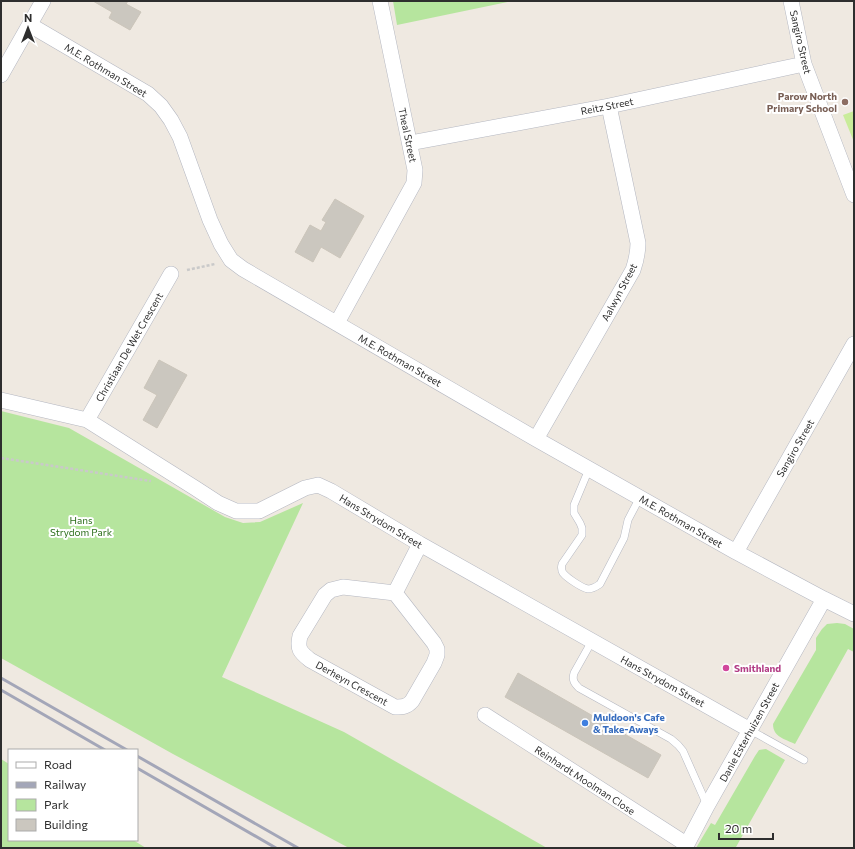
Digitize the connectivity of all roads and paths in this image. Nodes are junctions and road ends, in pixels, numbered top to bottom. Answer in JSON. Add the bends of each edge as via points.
{"nodes":[{"id":1,"x":43,"y":1,"type":"edge"},
{"id":2,"x":380,"y":1,"type":"edge"},
{"id":3,"x":791,"y":1,"type":"edge"},
{"id":4,"x":30,"y":25,"type":"junction"},
{"id":5,"x":804,"y":64,"type":"junction"},
{"id":6,"x":1,"y":75,"type":"edge"},
{"id":7,"x":610,"y":106,"type":"junction"},
{"id":8,"x":410,"y":143,"type":"junction"},
{"id":9,"x":854,"y":195,"type":"edge"},
{"id":10,"x":231,"y":260,"type":"junction"},
{"id":11,"x":171,"y":274,"type":"joint"},
{"id":12,"x":337,"y":323,"type":"junction"},
{"id":13,"x":854,"y":344,"type":"edge"},
{"id":14,"x":1,"y":400,"type":"edge"},
{"id":15,"x":87,"y":420,"type":"junction"},
{"id":16,"x":536,"y":439,"type":"junction"},
{"id":17,"x":1,"y":458,"type":"edge"},
{"id":18,"x":589,"y":468,"type":"junction"},
{"id":19,"x":156,"y":482,"type":"dead end"},
{"id":20,"x":640,"y":497,"type":"junction"},
{"id":21,"x":420,"y":544,"type":"junction"},
{"id":22,"x":736,"y":552,"type":"junction"},
{"id":23,"x":394,"y":593,"type":"junction"},
{"id":24,"x":824,"y":599,"type":"junction"},
{"id":25,"x":854,"y":614,"type":"edge"},
{"id":26,"x":592,"y":641,"type":"junction"},
{"id":27,"x":485,"y":715,"type":"dead end"},
{"id":28,"x":750,"y":730,"type":"junction"},
{"id":29,"x":804,"y":760,"type":"dead end"},
{"id":30,"x":707,"y":806,"type":"junction"},
{"id":31,"x":685,"y":846,"type":"edge"}],
"edges":[{"from":1,"to":4,"type":"street"},
{"from":2,"to":8,"type":"street","name":"Theal Street"},
{"from":3,"to":5,"type":"street","name":"Sangiro Street"},
{"from":4,"to":6,"type":"street"},
{"from":4,"to":10,"type":"street","name":"M.E. Rothman Street","via":[[148,94],[161,106],[180,137],[210,220]]},
{"from":5,"to":7,"type":"street","name":"Reitz Street"},
{"from":5,"to":9,"type":"street","name":"Sangiro Street"},
{"from":7,"to":8,"type":"street","name":"Reitz Street"},
{"from":7,"to":16,"type":"street","name":"Aalwyn Street","via":[[638,243],[636,261]]},
{"from":8,"to":12,"type":"street","name":"Theal Street","via":[[415,170],[414,183]]},
{"from":10,"to":11,"type":"path"},
{"from":10,"to":12,"type":"street","name":"M.E. Rothman Street"},
{"from":11,"to":15,"type":"street","name":"Christiaan De Wet Crescent"},
{"from":12,"to":16,"type":"street","name":"M.E. Rothman Street"},
{"from":13,"to":22,"type":"street","name":"Sangiro Street"},
{"from":14,"to":15,"type":"street","name":"Hans Strydom Street"},
{"from":15,"to":21,"type":"street","name":"Hans Strydom Street","via":[[218,503],[236,511],[259,511],[305,488],[318,485]]},
{"from":16,"to":18,"type":"street","name":"M.E. Rothman Street"},
{"from":17,"to":19,"type":"path"},
{"from":18,"to":20,"type":"street","name":"M.E. Rothman Street"},
{"from":18,"to":20,"type":"lane","via":[[574,504],[574,513],[580,522],[582,535],[561,569],[568,578],[582,586],[589,589],[600,584],[624,538],[628,520]]},
{"from":20,"to":22,"type":"street","name":"M.E. Rothman Street"},
{"from":21,"to":23,"type":"street"},
{"from":21,"to":26,"type":"street","name":"Hans Strydom Street"},
{"from":22,"to":24,"type":"street","name":"M.E. Rothman Street"},
{"from":23,"to":23,"type":"street","name":"Derheyn Crescent","via":[[437,649],[434,662],[412,701],[409,705],[401,707],[395,707],[310,660],[299,648],[300,636],[325,595],[331,590],[343,587]]},
{"from":24,"to":25,"type":"street","name":"M.E. Rothman Street"},
{"from":24,"to":28,"type":"street","name":"Danie Esterhuizen Street"},
{"from":26,"to":28,"type":"street","name":"Hans Strydom Street"},
{"from":26,"to":30,"type":"lane","via":[[574,673],[574,684],[678,745]]},
{"from":27,"to":31,"type":"street","name":"Reinhardt Moolman Close"},
{"from":28,"to":29,"type":"lane"},
{"from":28,"to":30,"type":"street","name":"Danie Esterhuizen Street"},
{"from":30,"to":31,"type":"street","name":"Danie Esterhuizen Street"}]}
